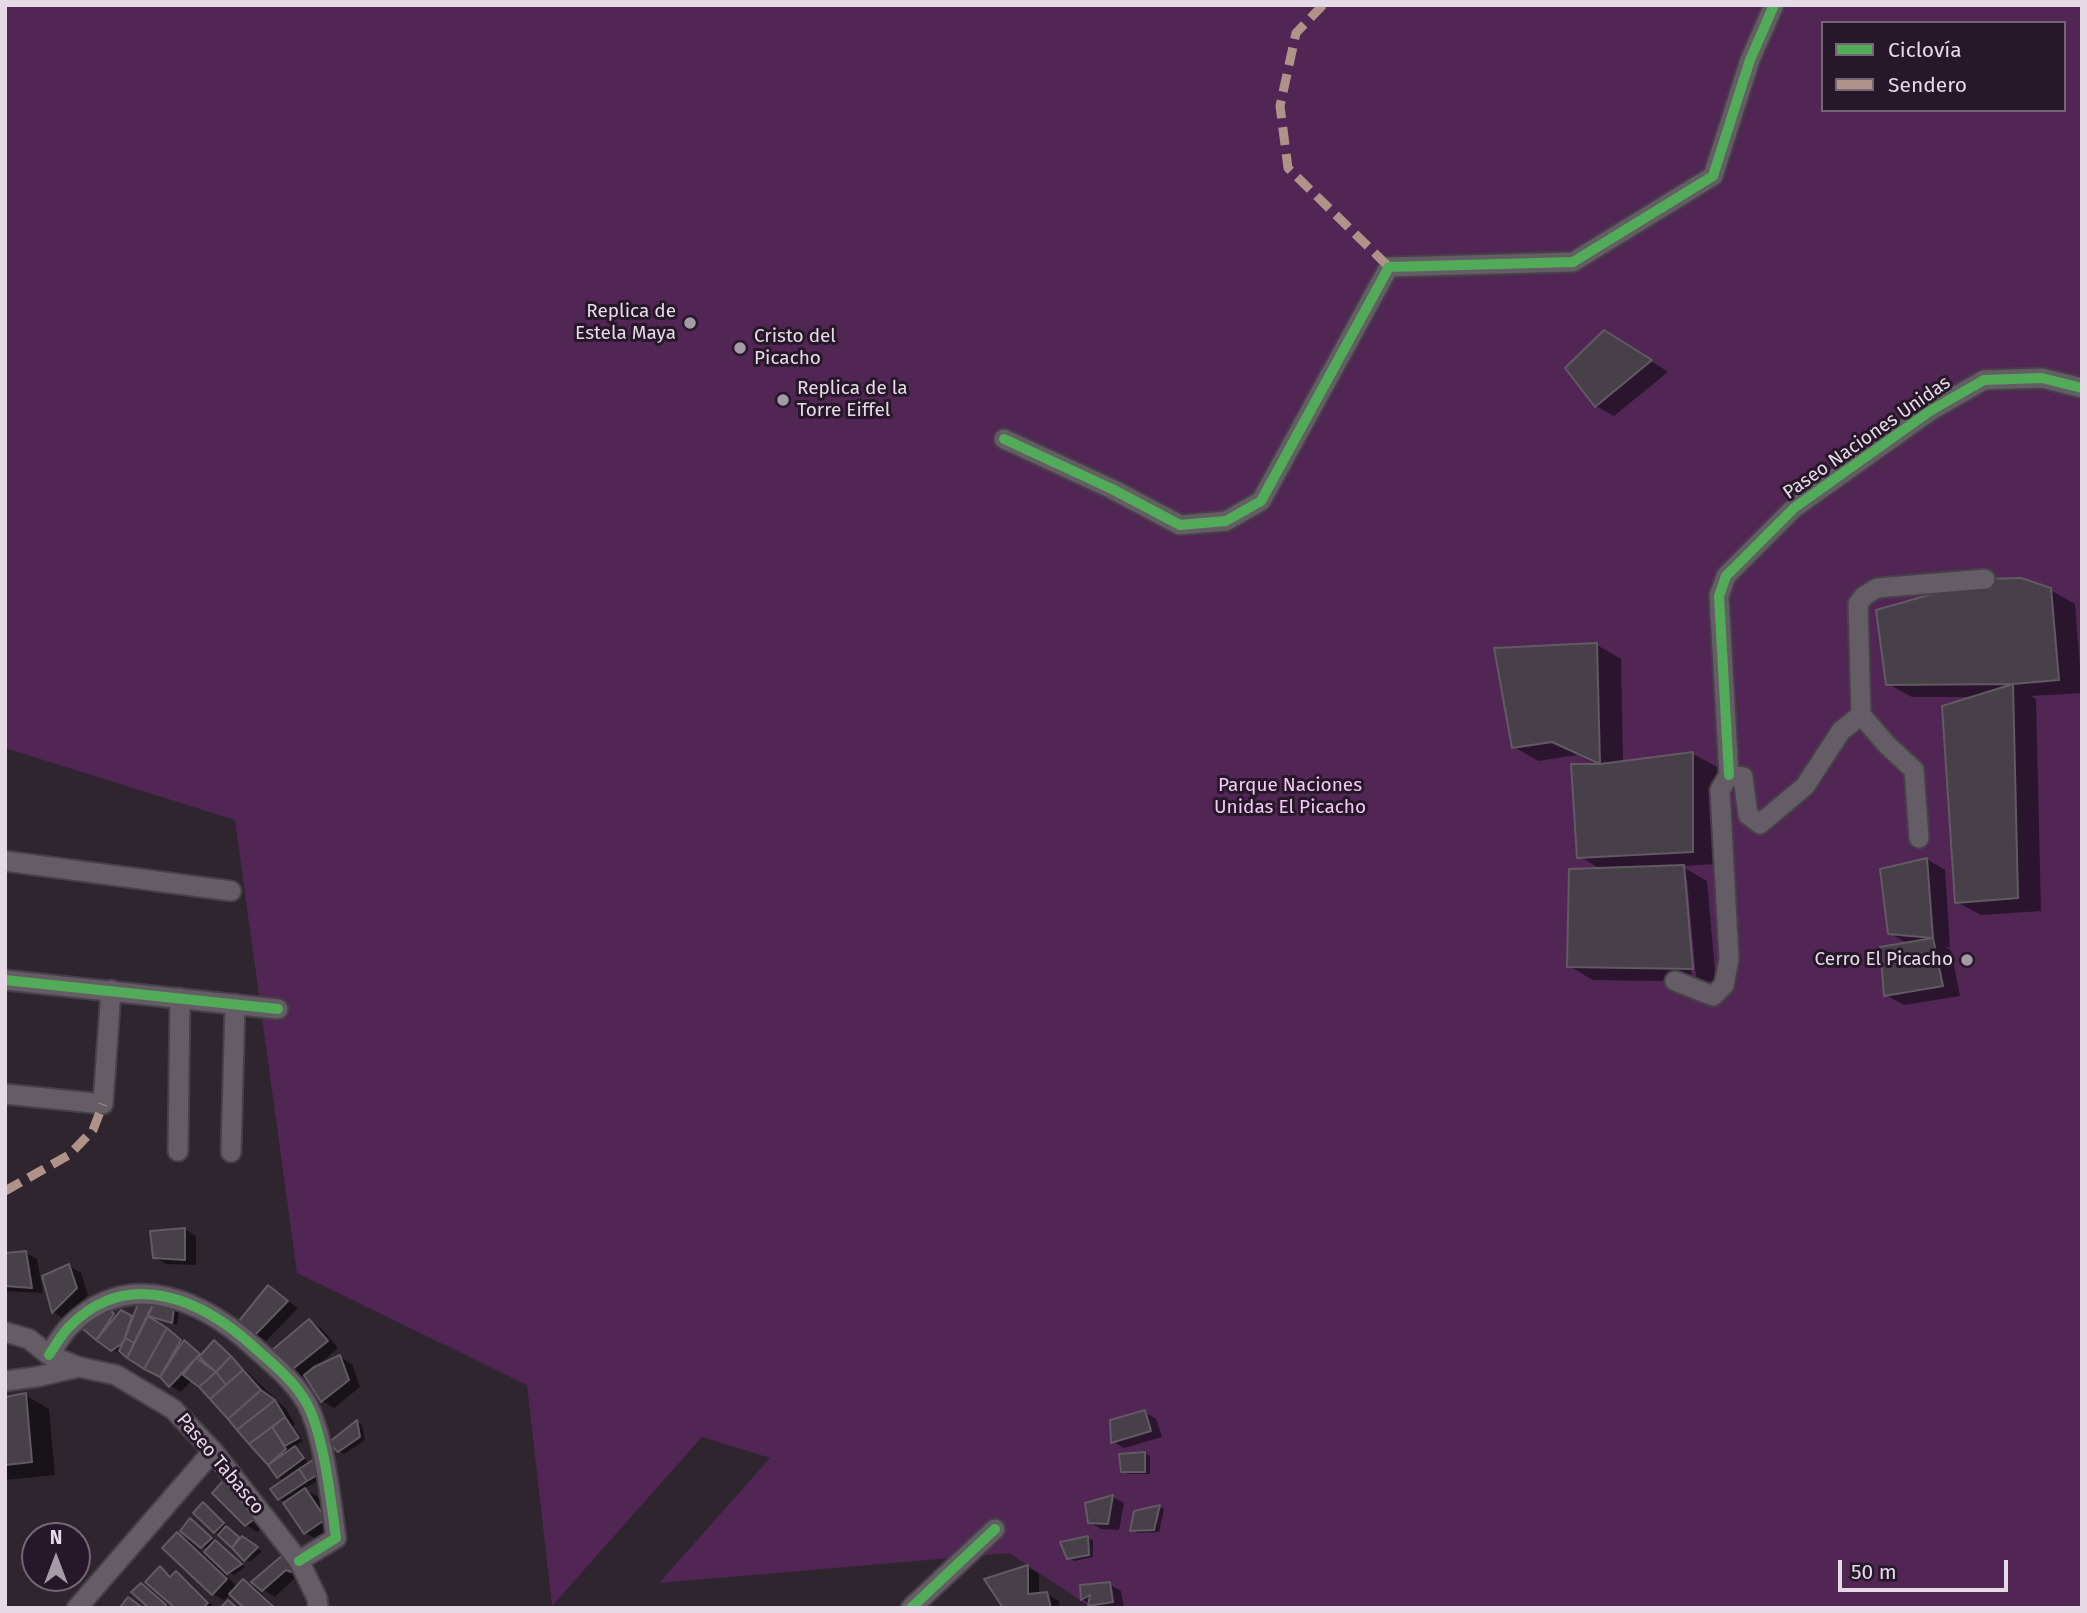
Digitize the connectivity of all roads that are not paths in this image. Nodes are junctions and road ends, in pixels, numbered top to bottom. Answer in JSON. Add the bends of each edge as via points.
{"nodes":[{"id":1,"x":1774,"y":5,"type":"edge"},
{"id":2,"x":2082,"y":388,"type":"edge"},
{"id":3,"x":1004,"y":439,"type":"dead end"},
{"id":4,"x":1985,"y":579,"type":"dead end"},
{"id":5,"x":1861,"y":715,"type":"junction"},
{"id":6,"x":1729,"y":775,"type":"junction"},
{"id":7,"x":1919,"y":838,"type":"dead end"},
{"id":8,"x":5,"y":861,"type":"edge"},
{"id":9,"x":231,"y":891,"type":"dead end"},
{"id":10,"x":5,"y":980,"type":"edge"},
{"id":11,"x":1675,"y":981,"type":"dead end"},
{"id":12,"x":111,"y":990,"type":"junction"},
{"id":13,"x":180,"y":998,"type":"junction"},
{"id":14,"x":236,"y":1004,"type":"junction"},
{"id":15,"x":278,"y":1009,"type":"dead end"},
{"id":16,"x":5,"y":1094,"type":"edge"},
{"id":17,"x":178,"y":1151,"type":"dead end"},
{"id":18,"x":231,"y":1152,"type":"dead end"},
{"id":19,"x":5,"y":1332,"type":"edge"},
{"id":20,"x":49,"y":1355,"type":"junction"},
{"id":21,"x":79,"y":1367,"type":"junction"},
{"id":22,"x":5,"y":1381,"type":"edge"},
{"id":23,"x":213,"y":1451,"type":"junction"},
{"id":24,"x":995,"y":1529,"type":"dead end"},
{"id":25,"x":299,"y":1561,"type":"junction"},
{"id":26,"x":314,"y":1604,"type":"edge"},
{"id":27,"x":77,"y":1608,"type":"edge"},
{"id":28,"x":911,"y":1608,"type":"edge"}],
"edges":[{"from":1,"to":3,"type":"street","via":[[1750,60],[1713,176],[1573,262],[1390,267],[1261,501],[1226,521],[1180,525]]},
{"from":2,"to":6,"type":"street","name":"Paseo Naciones Unidas","via":[[2042,378],[1983,380],[1930,411],[1794,508],[1740,560],[1719,596]]},
{"from":4,"to":5,"type":"street","via":[[1877,589],[1864,596],[1858,604]]},
{"from":5,"to":6,"type":"street","via":[[1841,731],[1805,786],[1760,824],[1748,816],[1743,777]]},
{"from":5,"to":7,"type":"street","via":[[1914,770]]},
{"from":6,"to":11,"type":"street","name":"Paseo Naciones Unidas","via":[[1720,790],[1729,959],[1724,985],[1713,996]]},
{"from":8,"to":9,"type":"street"},
{"from":10,"to":12,"type":"street"},
{"from":12,"to":13,"type":"street"},
{"from":12,"to":16,"type":"street","via":[[103,1104]]},
{"from":13,"to":14,"type":"street"},
{"from":13,"to":17,"type":"street"},
{"from":14,"to":15,"type":"street"},
{"from":14,"to":18,"type":"street"},
{"from":19,"to":20,"type":"street","name":"Paseo Tabasco","via":[[29,1339]]},
{"from":20,"to":21,"type":"street","name":"Paseo Tabasco"},
{"from":20,"to":25,"type":"street","via":[[88,1311],[131,1294],[177,1298],[210,1312],[237,1331],[287,1376],[307,1404],[318,1436],[336,1538]]},
{"from":21,"to":22,"type":"street"},
{"from":21,"to":23,"type":"street","name":"Paseo Tabasco","via":[[116,1375],[173,1409]]},
{"from":23,"to":25,"type":"street","name":"Paseo Tabasco"},
{"from":23,"to":27,"type":"street"},
{"from":24,"to":28,"type":"street"},
{"from":25,"to":26,"type":"street","name":"Paseo Tabasco"}]}
